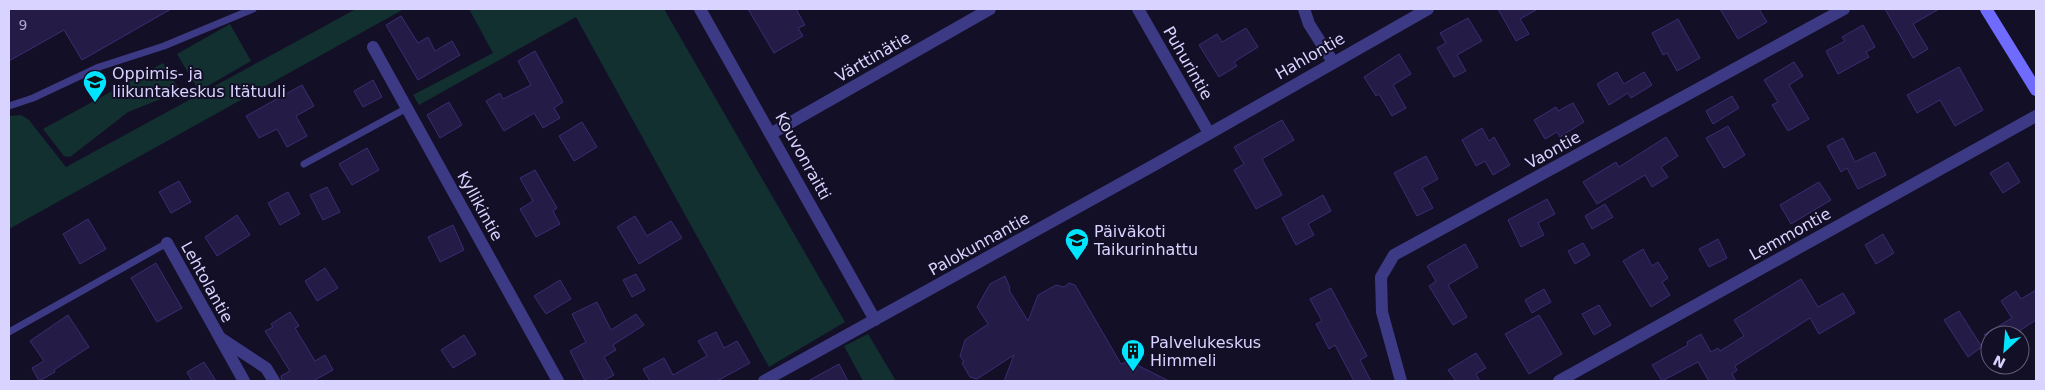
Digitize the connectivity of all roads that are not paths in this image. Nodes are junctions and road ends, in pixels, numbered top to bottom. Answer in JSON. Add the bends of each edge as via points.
{"nodes":[{"id":1,"x":253,"y":9,"type":"edge"},
{"id":2,"x":700,"y":9,"type":"edge"},
{"id":3,"x":990,"y":9,"type":"edge"},
{"id":4,"x":1138,"y":9,"type":"edge"},
{"id":5,"x":1304,"y":9,"type":"edge"},
{"id":6,"x":1428,"y":9,"type":"edge"},
{"id":7,"x":1844,"y":9,"type":"edge"},
{"id":8,"x":1986,"y":9,"type":"edge"},
{"id":9,"x":373,"y":47,"type":"dead end"},
{"id":10,"x":1333,"y":62,"type":"junction"},
{"id":11,"x":2036,"y":90,"type":"edge"},
{"id":12,"x":9,"y":106,"type":"edge"},
{"id":13,"x":407,"y":108,"type":"junction"},
{"id":14,"x":2036,"y":116,"type":"edge"},
{"id":15,"x":1209,"y":133,"type":"junction"},
{"id":16,"x":772,"y":134,"type":"junction"},
{"id":17,"x":304,"y":164,"type":"dead end"},
{"id":18,"x":167,"y":243,"type":"joint"},
{"id":19,"x":876,"y":320,"type":"junction"},
{"id":20,"x":9,"y":332,"type":"edge"},
{"id":21,"x":219,"y":337,"type":"junction"},
{"id":22,"x":244,"y":381,"type":"edge"},
{"id":23,"x":274,"y":381,"type":"edge"},
{"id":24,"x":558,"y":381,"type":"edge"},
{"id":25,"x":764,"y":381,"type":"edge"},
{"id":26,"x":1401,"y":381,"type":"edge"},
{"id":27,"x":1559,"y":381,"type":"edge"}],
"edges":[{"from":1,"to":12,"type":"lane","via":[[164,46],[99,67]]},
{"from":2,"to":16,"type":"street","name":"Kouvonraitti"},
{"from":3,"to":16,"type":"street","name":"Värttinätie"},
{"from":4,"to":15,"type":"street","name":"Puhurintie"},
{"from":5,"to":10,"type":"street","via":[[1309,24]]},
{"from":6,"to":10,"type":"street","name":"Hahlontie"},
{"from":7,"to":26,"type":"street","name":"Vaontie","via":[[1394,255],[1381,277],[1382,312]]},
{"from":8,"to":11,"type":"street"},
{"from":9,"to":13,"type":"street","name":"Kyllikintie"},
{"from":10,"to":15,"type":"street","name":"Hahlontie"},
{"from":13,"to":17,"type":"lane"},
{"from":13,"to":24,"type":"street","name":"Kyllikintie"},
{"from":14,"to":27,"type":"street","name":"Lemmontie"},
{"from":15,"to":19,"type":"street","name":"Palokunnantie"},
{"from":16,"to":19,"type":"street","name":"Kouvonraitti"},
{"from":18,"to":20,"type":"lane"},
{"from":18,"to":21,"type":"street","name":"Lehtolantie"},
{"from":19,"to":25,"type":"street","name":"Palokunnantie"},
{"from":21,"to":22,"type":"street","name":"Lehtolantie"},
{"from":21,"to":23,"type":"street","name":"Lehtolantie","via":[[266,368]]}]}
